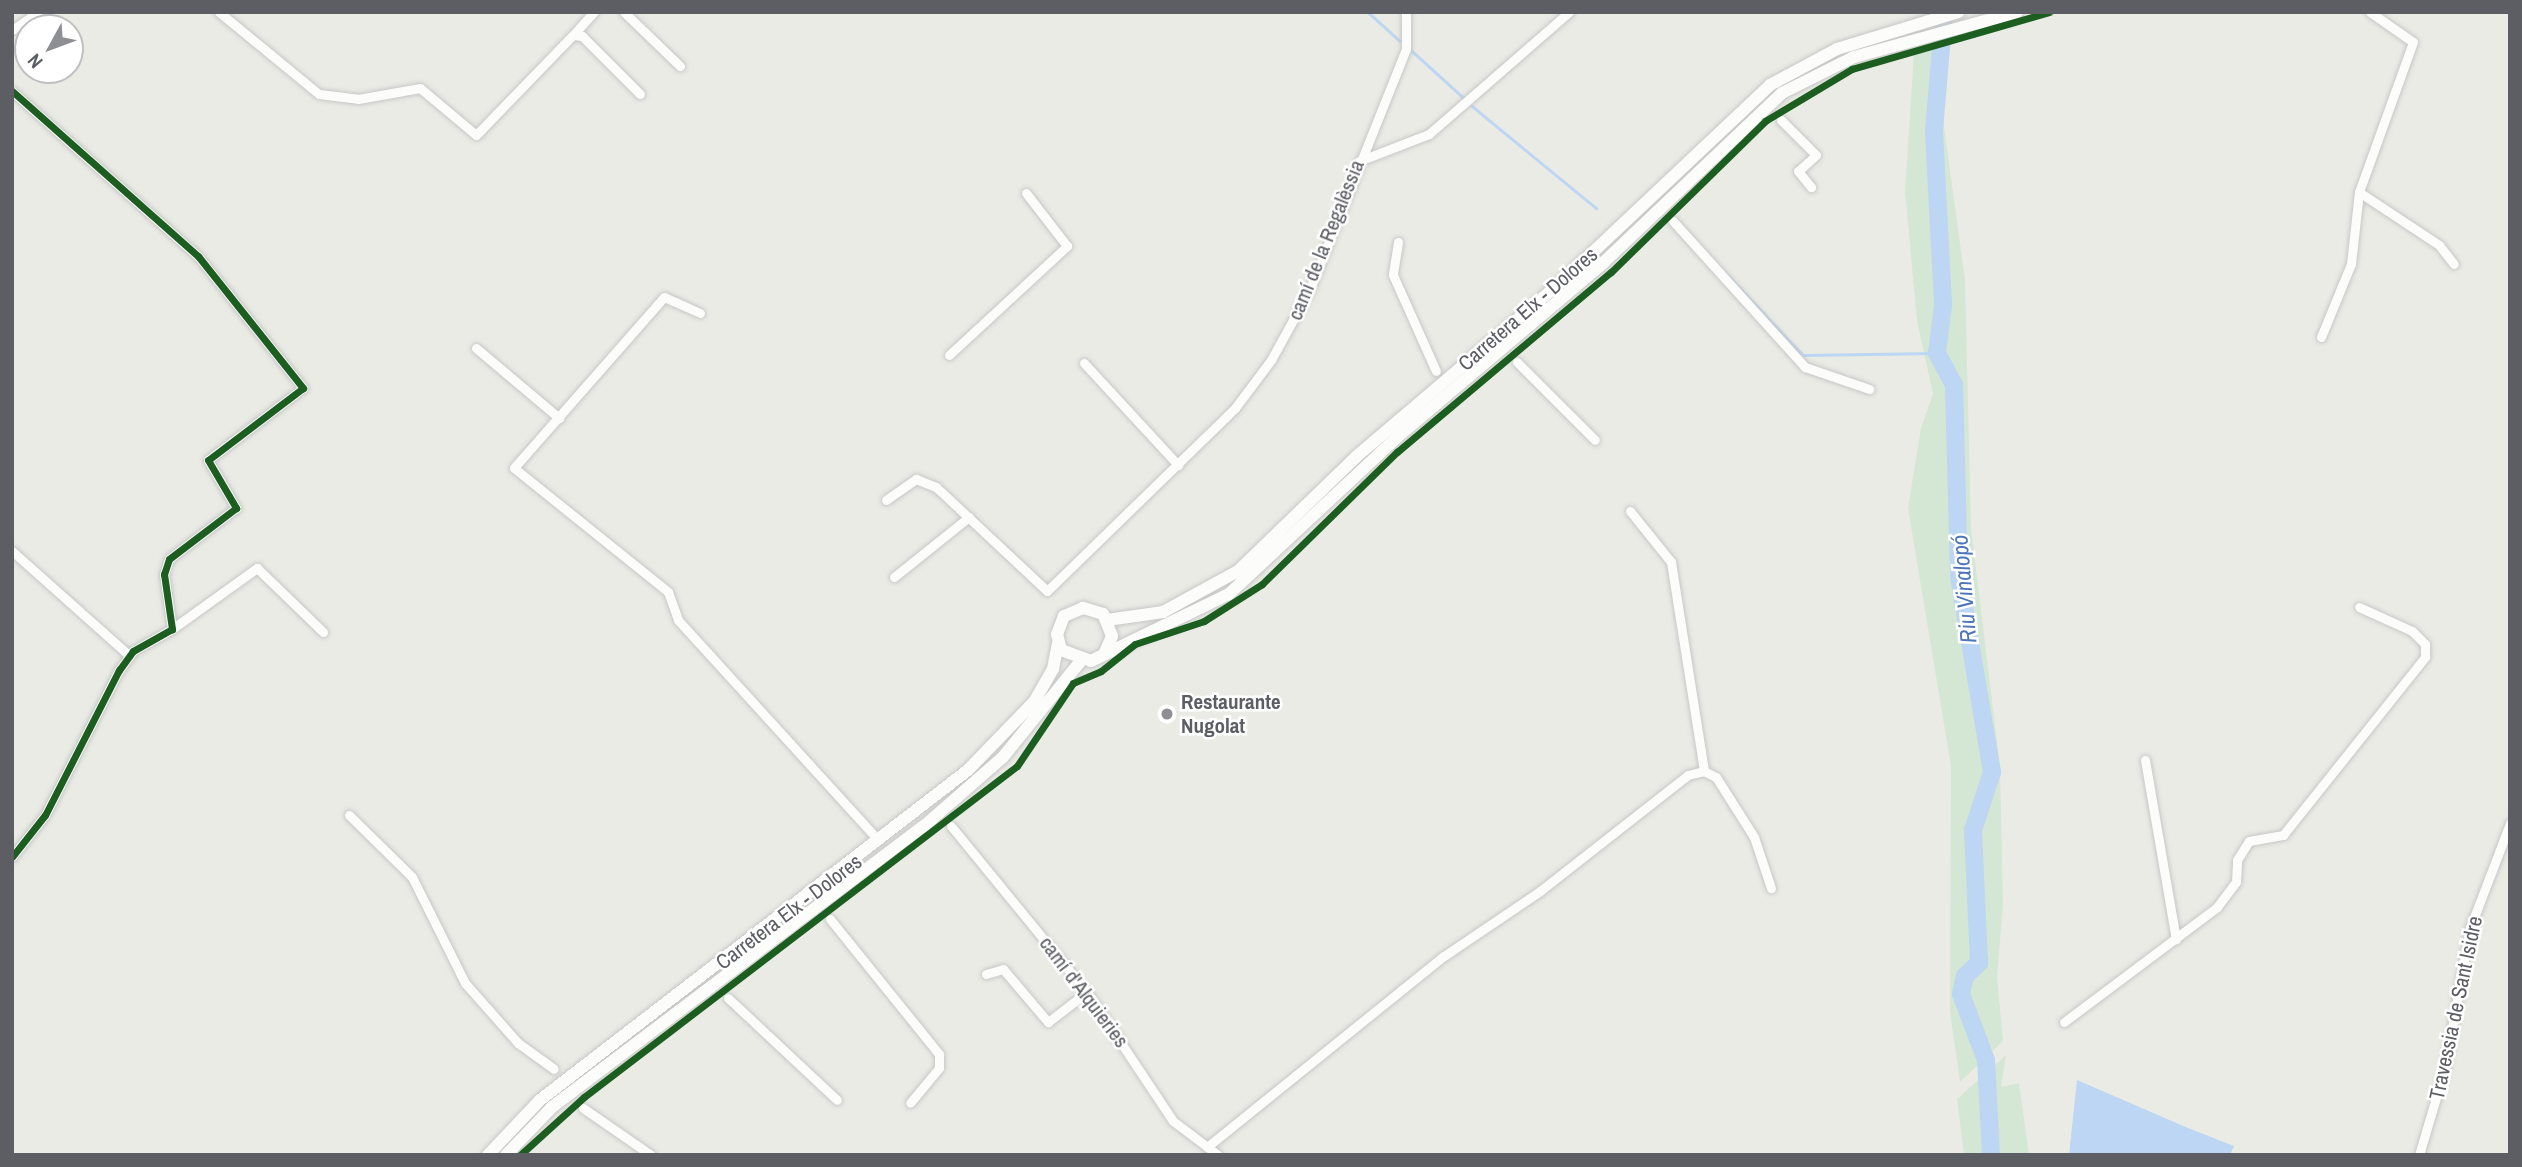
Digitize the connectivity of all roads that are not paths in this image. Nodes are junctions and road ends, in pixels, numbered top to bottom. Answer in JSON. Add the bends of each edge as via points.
{"nodes":[{"id":1,"x":38,"y":12,"type":"edge"},
{"id":2,"x":219,"y":12,"type":"edge"},
{"id":3,"x":594,"y":12,"type":"edge"},
{"id":4,"x":624,"y":12,"type":"edge"},
{"id":5,"x":1406,"y":12,"type":"edge"},
{"id":6,"x":1569,"y":12,"type":"edge"},
{"id":7,"x":1959,"y":12,"type":"edge"},
{"id":8,"x":2017,"y":12,"type":"edge"},
{"id":9,"x":2370,"y":12,"type":"edge"},
{"id":10,"x":12,"y":30,"type":"edge"},
{"id":11,"x":573,"y":36,"type":"junction"},
{"id":12,"x":680,"y":65,"type":"dead end"},
{"id":13,"x":12,"y":91,"type":"edge"},
{"id":14,"x":640,"y":93,"type":"dead end"},
{"id":15,"x":1781,"y":120,"type":"dead end"},
{"id":16,"x":1359,"y":161,"type":"junction"},
{"id":17,"x":1811,"y":187,"type":"dead end"},
{"id":18,"x":2359,"y":192,"type":"junction"},
{"id":19,"x":1026,"y":193,"type":"dead end"},
{"id":20,"x":1673,"y":221,"type":"dead end"},
{"id":21,"x":1398,"y":242,"type":"dead end"},
{"id":22,"x":2454,"y":264,"type":"dead end"},
{"id":23,"x":700,"y":313,"type":"dead end"},
{"id":24,"x":2321,"y":337,"type":"dead end"},
{"id":25,"x":476,"y":348,"type":"dead end"},
{"id":26,"x":949,"y":355,"type":"dead end"},
{"id":27,"x":1517,"y":362,"type":"dead end"},
{"id":28,"x":1084,"y":363,"type":"dead end"},
{"id":29,"x":1436,"y":371,"type":"dead end"},
{"id":30,"x":1869,"y":389,"type":"dead end"},
{"id":31,"x":559,"y":418,"type":"junction"},
{"id":32,"x":1595,"y":440,"type":"dead end"},
{"id":33,"x":1178,"y":465,"type":"junction"},
{"id":34,"x":886,"y":500,"type":"dead end"},
{"id":35,"x":1630,"y":511,"type":"dead end"},
{"id":36,"x":969,"y":517,"type":"junction"},
{"id":37,"x":12,"y":551,"type":"edge"},
{"id":38,"x":894,"y":577,"type":"dead end"},
{"id":39,"x":2359,"y":607,"type":"dead end"},
{"id":40,"x":1107,"y":620,"type":"junction"},
{"id":41,"x":172,"y":629,"type":"junction"},
{"id":42,"x":323,"y":632,"type":"dead end"},
{"id":43,"x":1058,"y":643,"type":"junction"},
{"id":44,"x":1105,"y":652,"type":"junction"},
{"id":45,"x":130,"y":656,"type":"junction"},
{"id":46,"x":1080,"y":662,"type":"junction"},
{"id":47,"x":2145,"y":760,"type":"dead end"},
{"id":48,"x":1704,"y":771,"type":"junction"},
{"id":49,"x":349,"y":815,"type":"dead end"},
{"id":50,"x":2510,"y":823,"type":"edge"},
{"id":51,"x":951,"y":826,"type":"dead end"},
{"id":52,"x":872,"y":833,"type":"dead end"},
{"id":53,"x":12,"y":857,"type":"edge"},
{"id":54,"x":1771,"y":888,"type":"dead end"},
{"id":55,"x":830,"y":919,"type":"dead end"},
{"id":56,"x":2176,"y":939,"type":"junction"},
{"id":57,"x":986,"y":974,"type":"dead end"},
{"id":58,"x":1087,"y":992,"type":"junction"},
{"id":59,"x":729,"y":998,"type":"dead end"},
{"id":60,"x":2064,"y":1022,"type":"dead end"},
{"id":61,"x":554,"y":1069,"type":"dead end"},
{"id":62,"x":837,"y":1100,"type":"dead end"},
{"id":63,"x":910,"y":1103,"type":"dead end"},
{"id":64,"x":583,"y":1108,"type":"dead end"},
{"id":65,"x":1207,"y":1147,"type":"junction"},
{"id":66,"x":488,"y":1155,"type":"edge"},
{"id":67,"x":506,"y":1155,"type":"edge"},
{"id":68,"x":651,"y":1155,"type":"edge"},
{"id":69,"x":1218,"y":1155,"type":"edge"},
{"id":70,"x":2420,"y":1155,"type":"edge"}],
"edges":[{"from":1,"to":10,"type":"street"},
{"from":2,"to":11,"type":"street","via":[[319,94],[358,99],[420,88],[476,135]]},
{"from":3,"to":11,"type":"street"},
{"from":4,"to":12,"type":"street"},
{"from":5,"to":16,"type":"street","name":"camí de la Regalèssia","via":[[1406,49]]},
{"from":6,"to":16,"type":"street","via":[[1429,134]]},
{"from":7,"to":40,"type":"main road","name":"Carretera Elx - Dolores","via":[[1812,60],[1751,99],[1600,247],[1382,433],[1238,571],[1163,612]]},
{"from":8,"to":44,"type":"main road","name":"Carretera Elx - Dolores","via":[[1825,69],[1757,112],[1604,262],[1381,452],[1248,580],[1199,611]]},
{"from":9,"to":18,"type":"street","via":[[2413,42]]},
{"from":11,"to":14,"type":"street","via":[[582,36]]},
{"from":13,"to":41,"type":"street","via":[[198,256],[303,388],[208,460],[236,508],[169,559],[164,574]]},
{"from":15,"to":17,"type":"street","via":[[1816,155],[1798,172]]},
{"from":16,"to":33,"type":"street","name":"camí de la Regalèssia","via":[[1295,321],[1235,408]]},
{"from":18,"to":22,"type":"street","via":[[2439,245]]},
{"from":18,"to":24,"type":"street","via":[[2351,264]]},
{"from":19,"to":26,"type":"street","via":[[1067,246]]},
{"from":20,"to":30,"type":"street","via":[[1805,367]]},
{"from":21,"to":29,"type":"street","via":[[1393,275]]},
{"from":23,"to":31,"type":"street","via":[[664,297]]},
{"from":25,"to":31,"type":"street"},
{"from":27,"to":32,"type":"street"},
{"from":28,"to":33,"type":"street"},
{"from":31,"to":52,"type":"street","via":[[514,468],[668,592],[678,620]]},
{"from":33,"to":36,"type":"street","name":"camí de la Regalèssia","via":[[1046,591]]},
{"from":34,"to":36,"type":"street","via":[[916,479],[936,487]]},
{"from":35,"to":48,"type":"street","via":[[1671,562]]},
{"from":36,"to":38,"type":"street"},
{"from":37,"to":45,"type":"street"},
{"from":39,"to":56,"type":"street","via":[[2412,631],[2425,644],[2425,657],[2283,835],[2249,841],[2237,860],[2236,882]]},
{"from":40,"to":43,"type":"main road","via":[[1096,610],[1070,611],[1059,624]]},
{"from":40,"to":44,"type":"main road","via":[[1112,636]]},
{"from":41,"to":42,"type":"street","via":[[257,568]]},
{"from":41,"to":45,"type":"street"},
{"from":43,"to":46,"type":"main road"},
{"from":43,"to":66,"type":"main road","name":"Carretera Elx - Dolores","via":[[1054,669],[1034,702],[968,771],[540,1100]]},
{"from":44,"to":46,"type":"main road"},
{"from":45,"to":53,"type":"street","via":[[85,729],[45,815]]},
{"from":46,"to":67,"type":"main road","name":"Carretera Elx - Dolores","via":[[1003,757],[924,826],[552,1107]]},
{"from":47,"to":56,"type":"street"},
{"from":48,"to":54,"type":"street","via":[[1716,777],[1755,837]]},
{"from":48,"to":65,"type":"street","via":[[1688,775],[1540,891],[1444,955]]},
{"from":49,"to":61,"type":"street","via":[[412,877],[465,983],[518,1042]]},
{"from":50,"to":70,"type":"street","name":"Travessia de Sant Isidre","via":[[2470,928],[2445,1067]]},
{"from":51,"to":58,"type":"street","name":"camí d'Alquieries"},
{"from":55,"to":63,"type":"street","via":[[939,1054],[939,1068]]},
{"from":56,"to":60,"type":"street"},
{"from":57,"to":58,"type":"street","via":[[1003,969],[1048,1022]]},
{"from":58,"to":65,"type":"street","name":"camí d'Alquieries","via":[[1173,1121]]},
{"from":59,"to":62,"type":"street"},
{"from":64,"to":68,"type":"street"},
{"from":65,"to":69,"type":"street","name":"camí d'Alquieries"}]}
